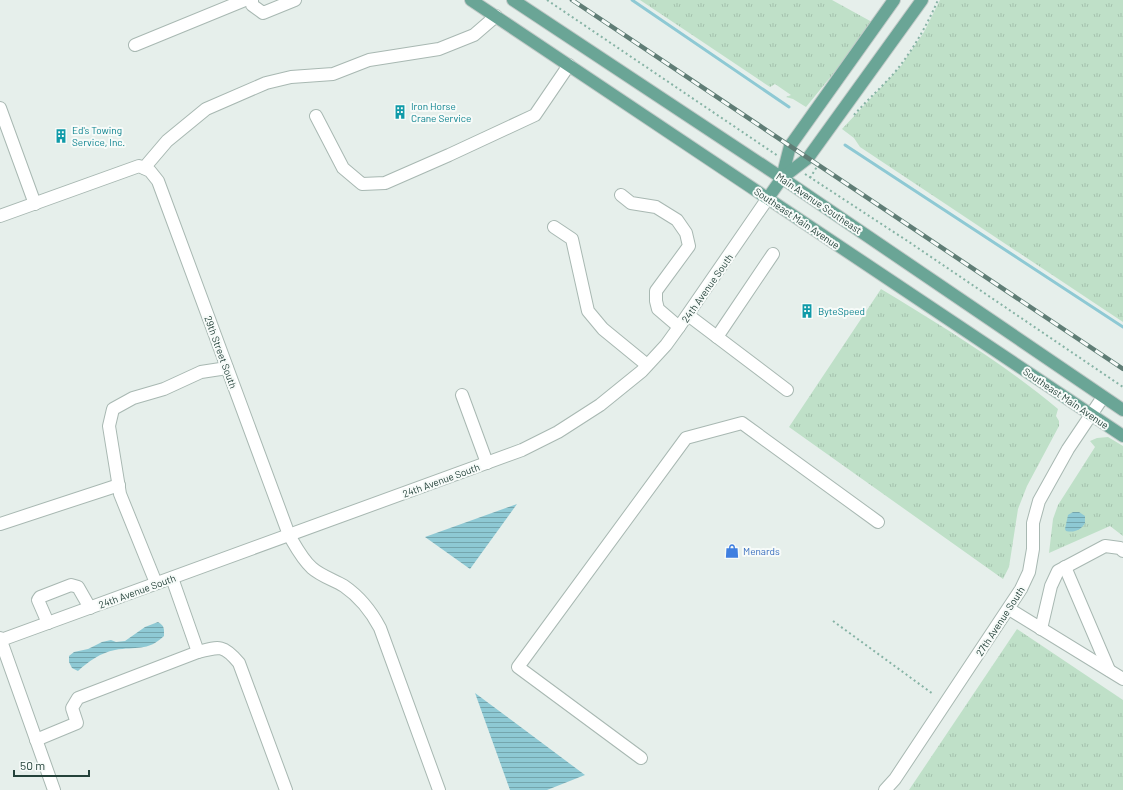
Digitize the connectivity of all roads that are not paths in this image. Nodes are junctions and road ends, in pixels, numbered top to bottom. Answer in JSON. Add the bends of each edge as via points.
{"nodes":[{"id":1,"x":245,"y":0,"type":"edge"},
{"id":2,"x":252,"y":0,"type":"edge"},
{"id":3,"x":294,"y":0,"type":"edge"},
{"id":4,"x":471,"y":0,"type":"edge"},
{"id":5,"x":513,"y":0,"type":"edge"},
{"id":6,"x":894,"y":0,"type":"edge"},
{"id":7,"x":922,"y":0,"type":"edge"},
{"id":8,"x":496,"y":16,"type":"junction"},
{"id":9,"x":135,"y":45,"type":"dead end"},
{"id":10,"x":569,"y":65,"type":"junction"},
{"id":11,"x":0,"y":108,"type":"edge"},
{"id":12,"x":316,"y":116,"type":"dead end"},
{"id":13,"x":5,"y":139,"type":"edge"},
{"id":14,"x":790,"y":165,"type":"junction"},
{"id":15,"x":147,"y":170,"type":"junction"},
{"id":16,"x":782,"y":178,"type":"junction"},
{"id":17,"x":621,"y":195,"type":"dead end"},
{"id":18,"x":768,"y":198,"type":"junction"},
{"id":19,"x":35,"y":204,"type":"junction"},
{"id":20,"x":0,"y":216,"type":"edge"},
{"id":21,"x":554,"y":227,"type":"dead end"},
{"id":22,"x":773,"y":254,"type":"dead end"},
{"id":23,"x":688,"y":315,"type":"junction"},
{"id":24,"x":679,"y":327,"type":"junction"},
{"id":25,"x":717,"y":337,"type":"junction"},
{"id":26,"x":647,"y":365,"type":"junction"},
{"id":27,"x":228,"y":368,"type":"junction"},
{"id":28,"x":787,"y":390,"type":"dead end"},
{"id":29,"x":462,"y":395,"type":"dead end"},
{"id":30,"x":1103,"y":397,"type":"junction"},
{"id":31,"x":1123,"y":410,"type":"edge"},
{"id":32,"x":1091,"y":415,"type":"junction"},
{"id":33,"x":1123,"y":436,"type":"edge"},
{"id":34,"x":488,"y":463,"type":"junction"},
{"id":35,"x":119,"y":485,"type":"junction"},
{"id":36,"x":878,"y":522,"type":"dead end"},
{"id":37,"x":0,"y":524,"type":"edge"},
{"id":38,"x":289,"y":535,"type":"junction"},
{"id":39,"x":1123,"y":550,"type":"edge"},
{"id":40,"x":1065,"y":567,"type":"junction"},
{"id":41,"x":172,"y":578,"type":"junction"},
{"id":42,"x":156,"y":584,"type":"junction"},
{"id":43,"x":90,"y":608,"type":"junction"},
{"id":44,"x":1009,"y":608,"type":"junction"},
{"id":45,"x":48,"y":623,"type":"junction"},
{"id":46,"x":1041,"y":628,"type":"junction"},
{"id":47,"x":0,"y":639,"type":"edge"},
{"id":48,"x":198,"y":652,"type":"junction"},
{"id":49,"x":1109,"y":670,"type":"junction"},
{"id":50,"x":1123,"y":679,"type":"edge"},
{"id":51,"x":36,"y":740,"type":"junction"},
{"id":52,"x":641,"y":758,"type":"dead end"},
{"id":53,"x":54,"y":790,"type":"edge"},
{"id":54,"x":286,"y":790,"type":"edge"},
{"id":55,"x":439,"y":790,"type":"edge"},
{"id":56,"x":885,"y":790,"type":"edge"}],
"edges":[{"from":1,"to":9,"type":"street"},
{"from":2,"to":3,"type":"street","via":[[252,5],[263,13]]},
{"from":4,"to":8,"type":"main road","name":"Southeast Main Avenue"},
{"from":5,"to":16,"type":"main road","name":"Main Avenue Southeast"},
{"from":6,"to":14,"type":"main road","via":[[790,146]]},
{"from":7,"to":14,"type":"main road","name":"24th Avenue South","via":[[808,158]]},
{"from":8,"to":10,"type":"main road","name":"Southeast Main Avenue"},
{"from":8,"to":15,"type":"street","via":[[474,35],[439,49],[369,60],[333,74],[266,82],[206,109],[167,141]]},
{"from":10,"to":12,"type":"street","via":[[535,115],[385,183],[362,184],[343,168]]},
{"from":10,"to":18,"type":"main road","name":"Southeast Main Avenue"},
{"from":11,"to":13,"type":"street"},
{"from":13,"to":19,"type":"street"},
{"from":14,"to":16,"type":"main road","name":"24th Avenue South"},
{"from":15,"to":19,"type":"street","via":[[139,166]]},
{"from":15,"to":27,"type":"street","name":"29th Street South","via":[[158,181]]},
{"from":16,"to":18,"type":"main road","name":"24th Avenue South"},
{"from":16,"to":30,"type":"main road","name":"Main Avenue Southeast"},
{"from":17,"to":24,"type":"street","via":[[631,203],[656,207],[677,220],[686,233],[688,246],[656,291],[658,309]]},
{"from":18,"to":23,"type":"street","name":"24th Avenue South"},
{"from":18,"to":32,"type":"main road","name":"Southeast Main Avenue"},
{"from":19,"to":20,"type":"street"},
{"from":21,"to":26,"type":"street","via":[[572,239],[588,311],[603,329]]},
{"from":22,"to":25,"type":"street"},
{"from":23,"to":24,"type":"street","name":"24th Avenue South"},
{"from":23,"to":25,"type":"street"},
{"from":24,"to":26,"type":"street","name":"24th Avenue South"},
{"from":25,"to":28,"type":"street"},
{"from":26,"to":34,"type":"street","name":"24th Avenue South","via":[[600,404],[558,432]]},
{"from":27,"to":35,"type":"street","via":[[201,372],[133,398],[113,409],[109,426]]},
{"from":27,"to":38,"type":"street","name":"29th Street South"},
{"from":29,"to":34,"type":"street"},
{"from":30,"to":31,"type":"main road","name":"Main Avenue Southeast"},
{"from":30,"to":32,"type":"street","name":"27th Avenue South"},
{"from":32,"to":33,"type":"main road","name":"Southeast Main Avenue"},
{"from":32,"to":44,"type":"street","name":"27th Avenue South","via":[[1068,449],[1039,501],[1033,523],[1033,549],[1028,572],[1022,589]]},
{"from":34,"to":38,"type":"street","name":"24th Avenue South"},
{"from":35,"to":37,"type":"street"},
{"from":35,"to":42,"type":"street","via":[[120,494]]},
{"from":36,"to":52,"type":"street","via":[[742,423],[686,438],[518,667]]},
{"from":38,"to":41,"type":"street","name":"24th Avenue South"},
{"from":38,"to":55,"type":"street","name":"29th Street South","via":[[312,568],[344,586],[372,613],[380,628]]},
{"from":39,"to":40,"type":"street","via":[[1105,546]]},
{"from":40,"to":46,"type":"street","via":[[1058,571],[1051,586]]},
{"from":40,"to":49,"type":"street"},
{"from":41,"to":42,"type":"street","name":"24th Avenue South"},
{"from":41,"to":48,"type":"street"},
{"from":42,"to":43,"type":"street","name":"24th Avenue South"},
{"from":43,"to":45,"type":"street","name":"24th Avenue South"},
{"from":43,"to":45,"type":"street","via":[[78,587],[71,585],[38,600]]},
{"from":44,"to":46,"type":"street"},
{"from":44,"to":56,"type":"street","name":"27th Avenue South","via":[[896,779]]},
{"from":45,"to":47,"type":"street","name":"24th Avenue South"},
{"from":46,"to":49,"type":"street"},
{"from":47,"to":51,"type":"street"},
{"from":48,"to":51,"type":"street","via":[[78,698],[72,708],[77,723]]},
{"from":48,"to":54,"type":"street","via":[[224,648],[239,663]]},
{"from":49,"to":50,"type":"street"},
{"from":51,"to":53,"type":"street"}]}
